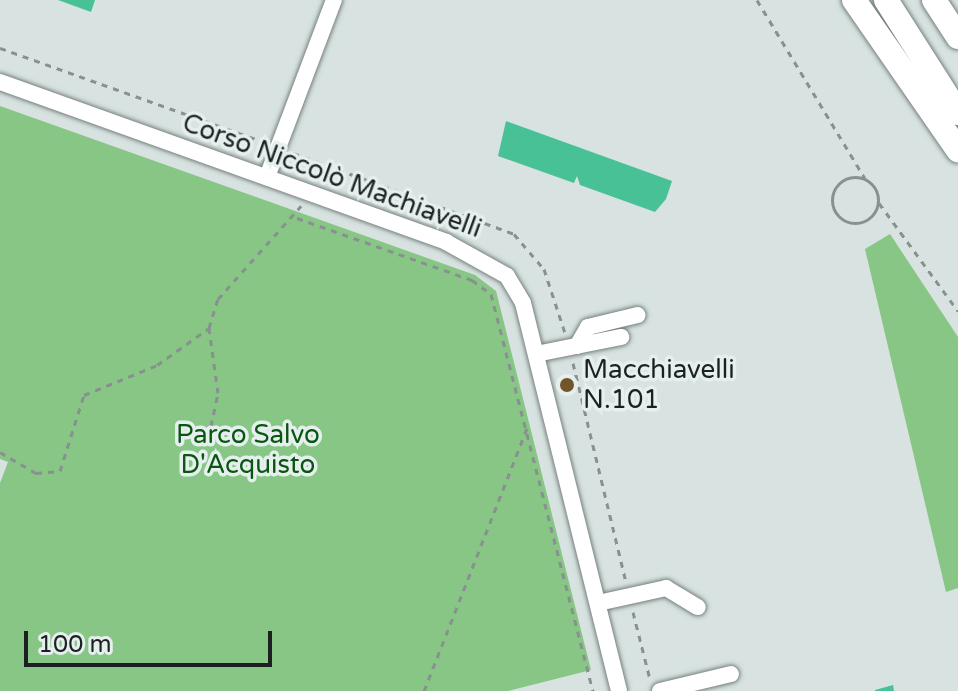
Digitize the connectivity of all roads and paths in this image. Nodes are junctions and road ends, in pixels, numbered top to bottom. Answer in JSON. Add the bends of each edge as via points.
{"nodes":[{"id":1,"x":334,"y":0,"type":"edge"},
{"id":2,"x":757,"y":0,"type":"edge"},
{"id":3,"x":854,"y":0,"type":"edge"},
{"id":4,"x":886,"y":0,"type":"edge"},
{"id":5,"x":934,"y":0,"type":"edge"},
{"id":6,"x":952,"y":0,"type":"edge"},
{"id":7,"x":958,"y":12,"type":"edge"},
{"id":8,"x":958,"y":37,"type":"edge"},
{"id":9,"x":0,"y":48,"type":"edge"},
{"id":10,"x":0,"y":82,"type":"edge"},
{"id":11,"x":958,"y":113,"type":"edge"},
{"id":12,"x":279,"y":148,"type":"junction"},
{"id":13,"x":958,"y":150,"type":"edge"},
{"id":14,"x":267,"y":177,"type":"junction"},
{"id":15,"x":865,"y":178,"type":"junction"},
{"id":16,"x":307,"y":191,"type":"junction"},
{"id":17,"x":879,"y":203,"type":"junction"},
{"id":18,"x":297,"y":218,"type":"junction"},
{"id":19,"x":958,"y":311,"type":"edge"},
{"id":20,"x":638,"y":315,"type":"dead end"},
{"id":21,"x":209,"y":328,"type":"junction"},
{"id":22,"x":621,"y":337,"type":"dead end"},
{"id":23,"x":573,"y":346,"type":"junction"},
{"id":24,"x":536,"y":354,"type":"junction"},
{"id":25,"x":211,"y":426,"type":"dead end"},
{"id":26,"x":528,"y":426,"type":"junction"},
{"id":27,"x":0,"y":452,"type":"edge"},
{"id":28,"x":629,"y":596,"type":"junction"},
{"id":29,"x":598,"y":603,"type":"junction"},
{"id":30,"x":698,"y":607,"type":"dead end"},
{"id":31,"x":731,"y":674,"type":"dead end"},
{"id":32,"x":424,"y":691,"type":"edge"},
{"id":33,"x":593,"y":691,"type":"edge"},
{"id":34,"x":619,"y":691,"type":"edge"},
{"id":35,"x":653,"y":691,"type":"edge"},
{"id":36,"x":660,"y":691,"type":"edge"}],
"edges":[{"from":1,"to":12,"type":"street"},
{"from":2,"to":15,"type":"path"},
{"from":3,"to":13,"type":"highway"},
{"from":4,"to":11,"type":"highway"},
{"from":5,"to":8,"type":"highway"},
{"from":6,"to":7,"type":"highway"},
{"from":9,"to":12,"type":"path"},
{"from":10,"to":14,"type":"street","name":"Corso Niccolò Machiavelli"},
{"from":12,"to":14,"type":"street"},
{"from":12,"to":23,"type":"path","via":[[514,234],[544,269]]},
{"from":14,"to":16,"type":"street","name":"Corso Niccolò Machiavelli"},
{"from":15,"to":17,"type":"path"},
{"from":15,"to":17,"type":"path","via":[[849,177],[831,203],[843,221],[857,224]]},
{"from":16,"to":18,"type":"path"},
{"from":16,"to":24,"type":"street","name":"Corso Niccolò Machiavelli","via":[[496,265],[517,290]]},
{"from":17,"to":19,"type":"path"},
{"from":18,"to":21,"type":"path","via":[[231,280]]},
{"from":18,"to":26,"type":"path","via":[[482,285],[499,308]]},
{"from":20,"to":23,"type":"street","via":[[588,327]]},
{"from":21,"to":25,"type":"path","via":[[218,393]]},
{"from":21,"to":27,"type":"path","via":[[157,365],[84,395],[60,471],[36,473]]},
{"from":22,"to":23,"type":"street"},
{"from":23,"to":24,"type":"street"},
{"from":23,"to":28,"type":"path"},
{"from":24,"to":29,"type":"street","name":"Corso Niccolò Machiavelli"},
{"from":26,"to":32,"type":"path"},
{"from":26,"to":33,"type":"path"},
{"from":28,"to":29,"type":"street"},
{"from":28,"to":30,"type":"street","via":[[679,590],[685,604]]},
{"from":28,"to":35,"type":"path"},
{"from":29,"to":34,"type":"street","name":"Corso Niccolò Machiavelli"},
{"from":31,"to":36,"type":"street"}]}
